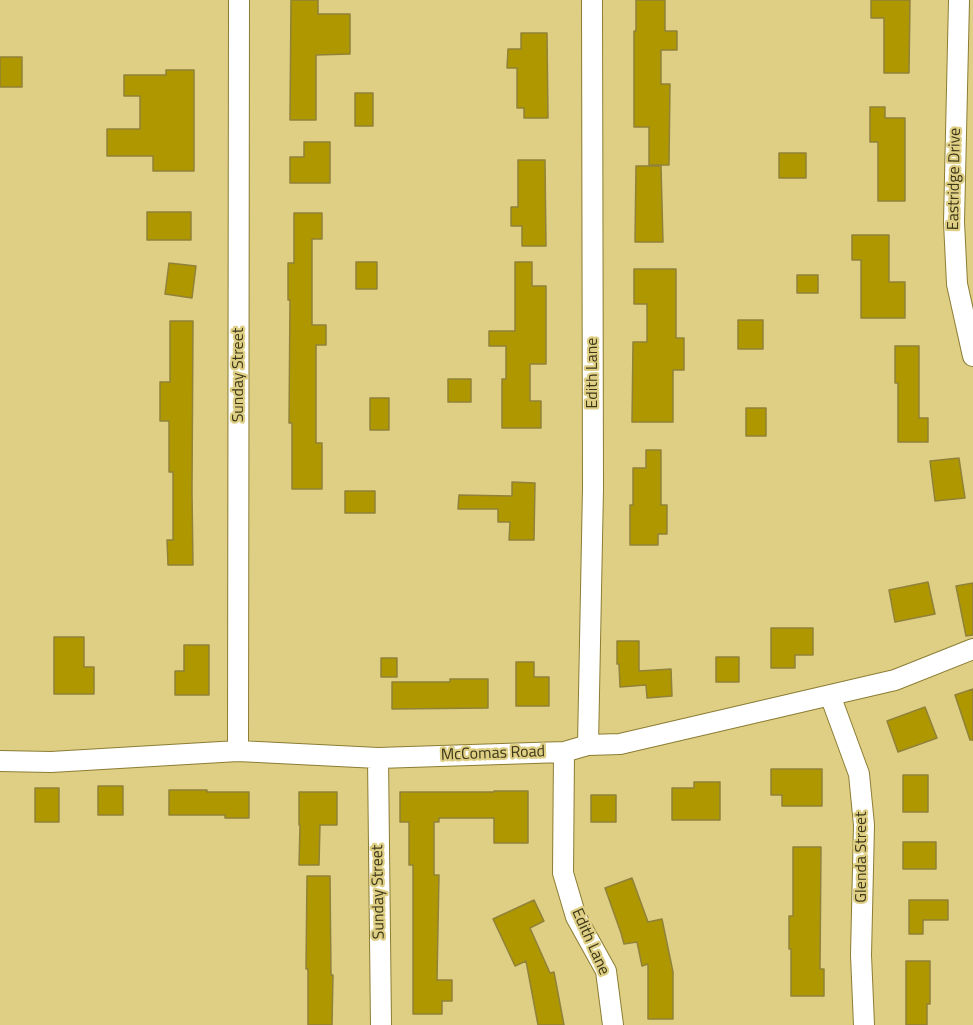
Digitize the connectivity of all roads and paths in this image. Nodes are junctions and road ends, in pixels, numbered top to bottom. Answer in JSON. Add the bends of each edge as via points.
{"nodes":[{"id":1,"x":239,"y":0,"type":"edge"},
{"id":2,"x":592,"y":0,"type":"edge"},
{"id":3,"x":959,"y":0,"type":"edge"},
{"id":4,"x":973,"y":356,"type":"edge"},
{"id":5,"x":973,"y":649,"type":"edge"},
{"id":6,"x":830,"y":694,"type":"junction"},
{"id":7,"x":588,"y":746,"type":"junction"},
{"id":8,"x":238,"y":751,"type":"junction"},
{"id":9,"x":564,"y":752,"type":"junction"},
{"id":10,"x":378,"y":758,"type":"junction"},
{"id":11,"x":0,"y":761,"type":"edge"},
{"id":12,"x":381,"y":1025,"type":"edge"},
{"id":13,"x":613,"y":1025,"type":"edge"},
{"id":14,"x":864,"y":1025,"type":"edge"}],
"edges":[{"from":1,"to":8,"type":"street","name":"Sunday Street"},
{"from":2,"to":7,"type":"street","name":"Edith Lane","via":[[593,488]]},
{"from":3,"to":4,"type":"street","name":"Eastridge Drive","via":[[954,222],[957,284]]},
{"from":5,"to":6,"type":"street","name":"McComas Road","via":[[895,680]]},
{"from":6,"to":7,"type":"street","name":"McComas Road","via":[[620,744]]},
{"from":6,"to":14,"type":"street","name":"Glenda Street","via":[[859,774],[864,825]]},
{"from":7,"to":9,"type":"street","name":"McComas Road"},
{"from":8,"to":10,"type":"street","name":"McComas Road"},
{"from":8,"to":11,"type":"street","name":"McComas Road","via":[[51,762]]},
{"from":9,"to":10,"type":"street","name":"McComas Road"},
{"from":9,"to":13,"type":"street","name":"Edith Lane","via":[[564,873],[576,917],[606,971]]},
{"from":10,"to":12,"type":"street","name":"Sunday Street"}]}
